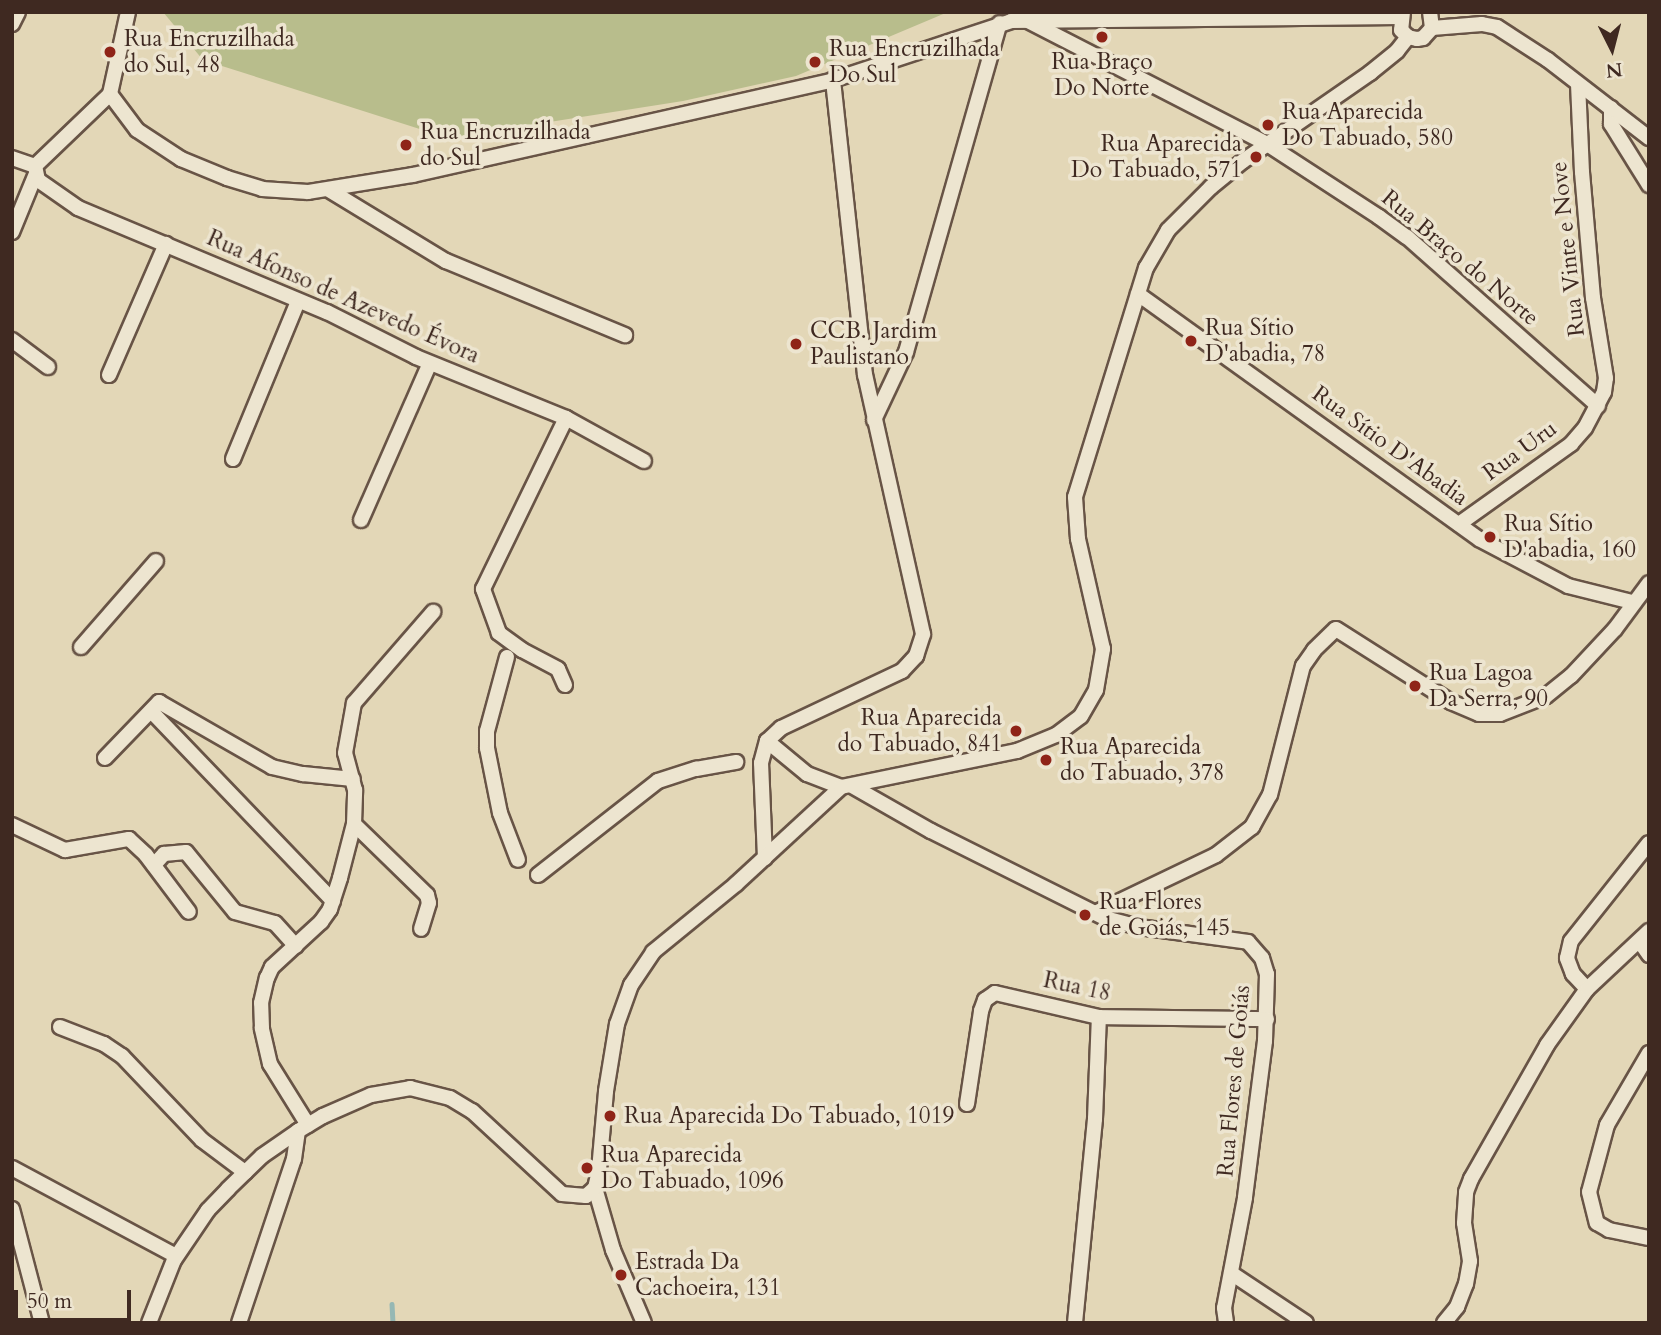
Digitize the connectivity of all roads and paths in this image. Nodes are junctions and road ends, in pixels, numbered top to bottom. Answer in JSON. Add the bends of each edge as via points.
{"nodes":[{"id":1,"x":18,"y":12,"type":"edge"},
{"id":2,"x":128,"y":12,"type":"edge"},
{"id":3,"x":1431,"y":12,"type":"edge"},
{"id":4,"x":1402,"y":15,"type":"edge"},
{"id":5,"x":1025,"y":19,"type":"junction"},
{"id":6,"x":1496,"y":19,"type":"edge"},
{"id":7,"x":1000,"y":23,"type":"junction"},
{"id":8,"x":12,"y":24,"type":"edge"},
{"id":9,"x":1432,"y":28,"type":"junction"},
{"id":10,"x":1408,"y":37,"type":"junction"},
{"id":11,"x":833,"y":80,"type":"junction"},
{"id":12,"x":1578,"y":84,"type":"junction"},
{"id":13,"x":110,"y":94,"type":"junction"},
{"id":14,"x":1611,"y":108,"type":"junction"},
{"id":15,"x":1649,"y":138,"type":"edge"},
{"id":16,"x":1267,"y":144,"type":"junction"},
{"id":17,"x":12,"y":158,"type":"edge"},
{"id":18,"x":35,"y":171,"type":"junction"},
{"id":19,"x":1649,"y":185,"type":"edge"},
{"id":20,"x":329,"y":190,"type":"junction"},
{"id":21,"x":12,"y":232,"type":"edge"},
{"id":22,"x":166,"y":244,"type":"junction"},
{"id":23,"x":1138,"y":294,"type":"junction"},
{"id":24,"x":298,"y":301,"type":"junction"},
{"id":25,"x":625,"y":335,"type":"dead end"},
{"id":26,"x":12,"y":340,"type":"edge"},
{"id":27,"x":430,"y":363,"type":"junction"},
{"id":28,"x":48,"y":366,"type":"dead end"},
{"id":29,"x":110,"y":375,"type":"dead end"},
{"id":30,"x":1598,"y":406,"type":"junction"},
{"id":31,"x":566,"y":418,"type":"junction"},
{"id":32,"x":874,"y":420,"type":"junction"},
{"id":33,"x":233,"y":458,"type":"dead end"},
{"id":34,"x":644,"y":461,"type":"dead end"},
{"id":35,"x":361,"y":520,"type":"dead end"},
{"id":36,"x":1458,"y":524,"type":"junction"},
{"id":37,"x":156,"y":561,"type":"dead end"},
{"id":38,"x":1649,"y":583,"type":"edge"},
{"id":39,"x":1632,"y":601,"type":"junction"},
{"id":40,"x":433,"y":612,"type":"dead end"},
{"id":41,"x":81,"y":648,"type":"dead end"},
{"id":42,"x":507,"y":657,"type":"dead end"},
{"id":43,"x":565,"y":685,"type":"dead end"},
{"id":44,"x":151,"y":711,"type":"junction"},
{"id":45,"x":767,"y":741,"type":"junction"},
{"id":46,"x":105,"y":758,"type":"dead end"},
{"id":47,"x":736,"y":762,"type":"dead end"},
{"id":48,"x":353,"y":779,"type":"junction"},
{"id":49,"x":846,"y":786,"type":"junction"},
{"id":50,"x":354,"y":824,"type":"junction"},
{"id":51,"x":12,"y":825,"type":"edge"},
{"id":52,"x":1649,"y":843,"type":"edge"},
{"id":53,"x":765,"y":858,"type":"junction"},
{"id":54,"x":517,"y":860,"type":"dead end"},
{"id":55,"x":154,"y":864,"type":"junction"},
{"id":56,"x":538,"y":875,"type":"dead end"},
{"id":57,"x":333,"y":901,"type":"junction"},
{"id":58,"x":189,"y":912,"type":"dead end"},
{"id":59,"x":1095,"y":913,"type":"junction"},
{"id":60,"x":421,"y":929,"type":"dead end"},
{"id":61,"x":1644,"y":936,"type":"edge"},
{"id":62,"x":296,"y":946,"type":"junction"},
{"id":63,"x":1649,"y":955,"type":"edge"},
{"id":64,"x":1587,"y":989,"type":"junction"},
{"id":65,"x":1099,"y":1017,"type":"junction"},
{"id":66,"x":1267,"y":1019,"type":"junction"},
{"id":67,"x":60,"y":1027,"type":"dead end"},
{"id":68,"x":1649,"y":1053,"type":"edge"},
{"id":69,"x":967,"y":1104,"type":"dead end"},
{"id":70,"x":303,"y":1128,"type":"junction"},
{"id":71,"x":12,"y":1168,"type":"edge"},
{"id":72,"x":245,"y":1172,"type":"junction"},
{"id":73,"x":595,"y":1188,"type":"junction"},
{"id":74,"x":12,"y":1209,"type":"edge"},
{"id":75,"x":1649,"y":1238,"type":"edge"},
{"id":76,"x":176,"y":1256,"type":"junction"},
{"id":77,"x":1231,"y":1273,"type":"junction"},
{"id":78,"x":42,"y":1323,"type":"edge"},
{"id":79,"x":149,"y":1323,"type":"edge"},
{"id":80,"x":239,"y":1323,"type":"edge"},
{"id":81,"x":644,"y":1323,"type":"edge"},
{"id":82,"x":1075,"y":1323,"type":"edge"},
{"id":83,"x":1226,"y":1323,"type":"edge"},
{"id":84,"x":1306,"y":1323,"type":"edge"},
{"id":85,"x":1444,"y":1323,"type":"edge"}],
"edges":[{"from":1,"to":8,"type":"street"},
{"from":2,"to":13,"type":"street"},
{"from":3,"to":9,"type":"street"},
{"from":4,"to":5,"type":"street"},
{"from":4,"to":10,"type":"street","via":[[1401,30]]},
{"from":5,"to":7,"type":"street"},
{"from":5,"to":16,"type":"street","name":"Rua Braço do Norte"},
{"from":6,"to":9,"type":"street"},
{"from":6,"to":12,"type":"street"},
{"from":7,"to":11,"type":"street"},
{"from":7,"to":32,"type":"street","via":[[906,352]]},
{"from":9,"to":10,"type":"street","via":[[1423,38]]},
{"from":10,"to":16,"type":"street","via":[[1370,73]]},
{"from":11,"to":20,"type":"street"},
{"from":11,"to":32,"type":"street","via":[[849,244]]},
{"from":12,"to":14,"type":"street"},
{"from":12,"to":30,"type":"street","name":"Rua Vinte e Nove","via":[[1591,285],[1606,378]]},
{"from":13,"to":18,"type":"street"},
{"from":13,"to":20,"type":"street","via":[[137,130],[208,170],[262,188]]},
{"from":14,"to":15,"type":"street"},
{"from":14,"to":19,"type":"street","via":[[1611,124]]},
{"from":16,"to":23,"type":"street","via":[[1211,187],[1168,230],[1146,268]]},
{"from":16,"to":30,"type":"street","name":"Rua Braço do Norte","via":[[1407,237]]},
{"from":17,"to":18,"type":"street"},
{"from":18,"to":21,"type":"street"},
{"from":18,"to":22,"type":"street","name":"Rua Afonso de Azevedo Évora","via":[[66,202]]},
{"from":20,"to":25,"type":"street","via":[[446,261]]},
{"from":22,"to":24,"type":"street","name":"Rua Afonso de Azevedo Évora"},
{"from":22,"to":29,"type":"street"},
{"from":23,"to":36,"type":"street","name":"Rua Sítio D'Abadia"},
{"from":23,"to":49,"type":"street","via":[[1075,497],[1078,539],[1102,635],[1100,673],[1089,705],[1070,726],[1017,751]]},
{"from":24,"to":27,"type":"street","name":"Rua Afonso de Azevedo Évora"},
{"from":24,"to":33,"type":"street"},
{"from":26,"to":28,"type":"street"},
{"from":27,"to":31,"type":"street","name":"Rua Afonso de Azevedo Évora"},
{"from":27,"to":35,"type":"street"},
{"from":30,"to":36,"type":"street","name":"Rua Uru","via":[[1571,444]]},
{"from":31,"to":34,"type":"street","name":"Rua Afonso de Azevedo Évora"},
{"from":31,"to":43,"type":"street","via":[[483,589],[499,633],[558,669]]},
{"from":32,"to":45,"type":"street","via":[[922,623],[921,646],[902,671],[780,728]]},
{"from":36,"to":39,"type":"street","name":"Rua Sítio D'Abadia","via":[[1522,564],[1569,586]]},
{"from":37,"to":41,"type":"street"},
{"from":38,"to":39,"type":"street"},
{"from":39,"to":59,"type":"street","via":[[1615,629],[1571,676],[1546,696],[1500,714],[1479,714],[1451,702],[1336,629],[1314,650],[1298,677],[1270,794],[1252,827],[1216,855]]},
{"from":40,"to":48,"type":"street","via":[[354,703],[345,753]]},
{"from":42,"to":54,"type":"street","via":[[487,731],[487,748],[500,813]]},
{"from":44,"to":46,"type":"street"},
{"from":44,"to":48,"type":"street","via":[[159,702],[166,705],[272,767]]},
{"from":44,"to":57,"type":"street"},
{"from":45,"to":49,"type":"street","name":"Rua Flores de Goiás","via":[[807,774]]},
{"from":45,"to":53,"type":"street","via":[[761,763]]},
{"from":47,"to":56,"type":"street","via":[[659,781]]},
{"from":48,"to":50,"type":"street"},
{"from":49,"to":53,"type":"street"},
{"from":49,"to":59,"type":"street","name":"Rua Flores de Goiás"},
{"from":50,"to":57,"type":"street"},
{"from":50,"to":60,"type":"street","via":[[427,895]]},
{"from":51,"to":55,"type":"street","via":[[65,850],[126,838]]},
{"from":52,"to":64,"type":"street","via":[[1571,941],[1567,958],[1573,974]]},
{"from":53,"to":73,"type":"street","via":[[653,952],[631,985],[613,1041]]},
{"from":55,"to":58,"type":"street"},
{"from":55,"to":62,"type":"street","via":[[164,854],[186,852],[235,912],[275,923]]},
{"from":57,"to":62,"type":"street","via":[[321,922]]},
{"from":59,"to":66,"type":"street","name":"Rua Flores de Goiás","via":[[1127,925],[1248,942],[1262,958],[1267,974]]},
{"from":61,"to":63,"type":"street"},
{"from":61,"to":64,"type":"street"},
{"from":62,"to":70,"type":"street","via":[[272,967],[261,1003],[262,1028],[276,1079]]},
{"from":64,"to":85,"type":"street","via":[[1547,1045],[1471,1179],[1464,1223],[1470,1261],[1466,1284]]},
{"from":65,"to":66,"type":"street","name":"Rua 18"},
{"from":65,"to":69,"type":"street","name":"Rua 18","via":[[1003,993],[990,996],[981,1011]]},
{"from":65,"to":82,"type":"street","via":[[1095,1119]]},
{"from":66,"to":77,"type":"street","name":"Rua Flores de Goiás"},
{"from":67,"to":72,"type":"street","via":[[122,1056],[202,1140]]},
{"from":68,"to":75,"type":"street","via":[[1601,1142],[1589,1192],[1597,1223]]},
{"from":70,"to":72,"type":"street"},
{"from":70,"to":73,"type":"street","via":[[371,1095],[410,1088],[431,1091],[472,1111],[562,1194],[586,1196]]},
{"from":70,"to":80,"type":"street"},
{"from":71,"to":76,"type":"street"},
{"from":72,"to":76,"type":"street","via":[[208,1210]]},
{"from":73,"to":81,"type":"street","via":[[613,1250]]},
{"from":74,"to":78,"type":"street"},
{"from":76,"to":79,"type":"street"},
{"from":77,"to":83,"type":"street","name":"Rua Flores de Goiás"},
{"from":77,"to":84,"type":"street"}]}
